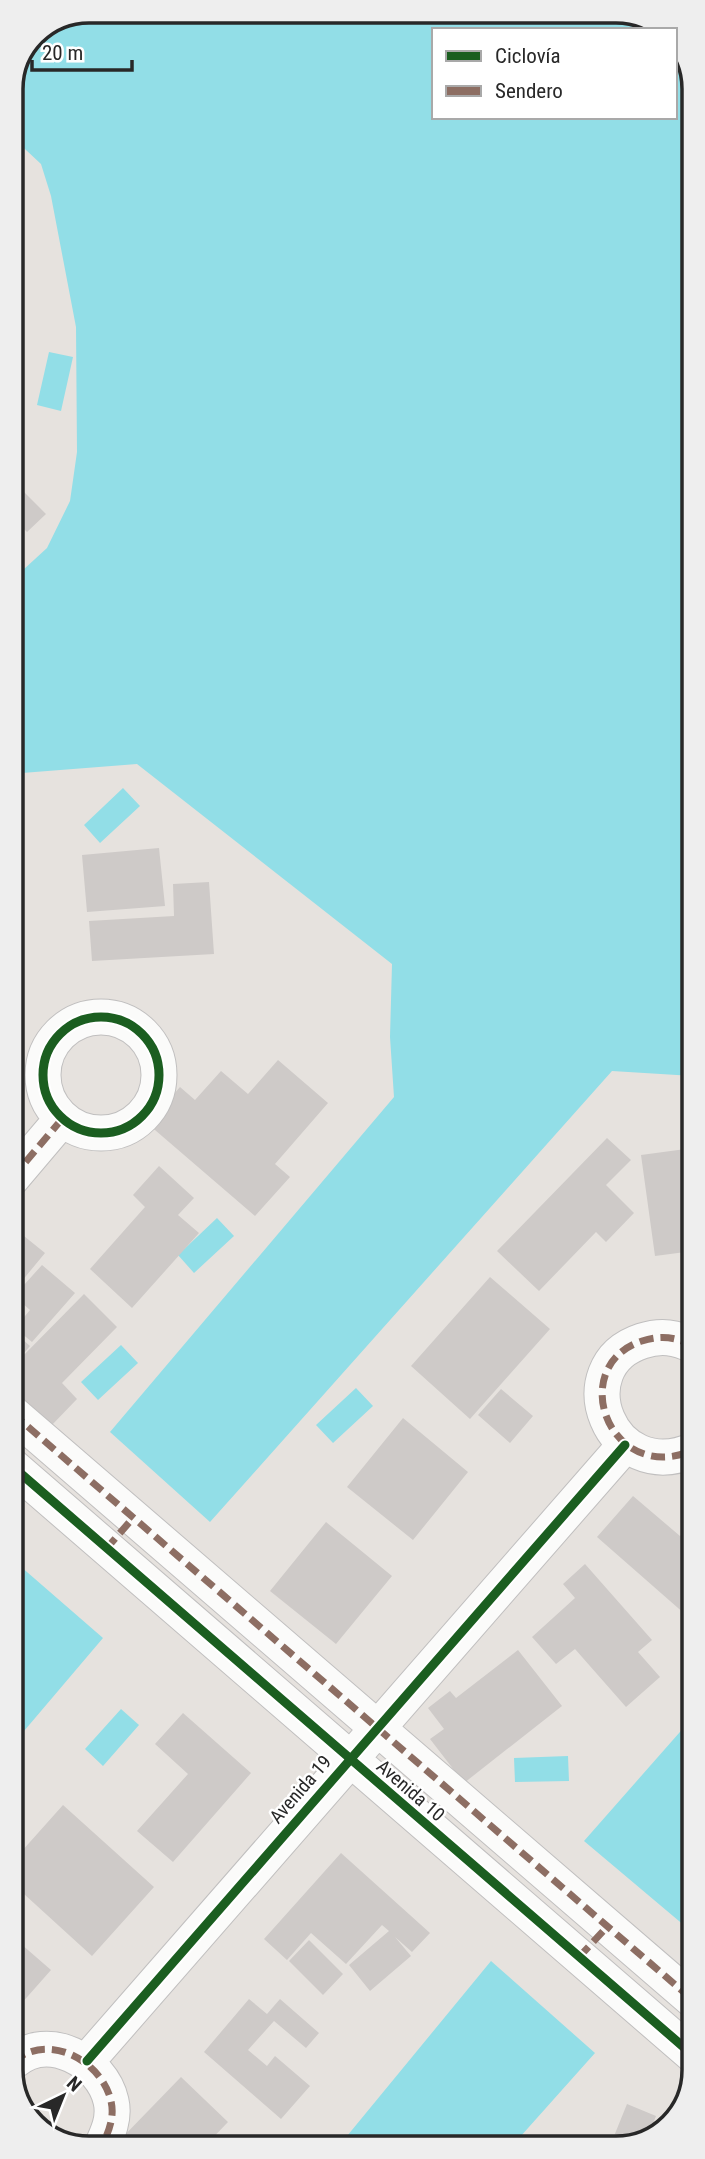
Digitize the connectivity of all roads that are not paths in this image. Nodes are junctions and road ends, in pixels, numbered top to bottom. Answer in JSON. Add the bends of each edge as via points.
{"nodes":[{"id":1,"x":62,"y":1119,"type":"dead end"},
{"id":2,"x":23,"y":1165,"type":"edge"},
{"id":3,"x":682,"y":1339,"type":"edge"},
{"id":4,"x":23,"y":1423,"type":"edge"},
{"id":5,"x":625,"y":1446,"type":"junction"},
{"id":6,"x":682,"y":1454,"type":"edge"},
{"id":7,"x":23,"y":1476,"type":"edge"},
{"id":8,"x":133,"y":1518,"type":"junction"},
{"id":9,"x":106,"y":1549,"type":"junction"},
{"id":10,"x":377,"y":1729,"type":"junction"},
{"id":11,"x":349,"y":1760,"type":"junction"},
{"id":12,"x":607,"y":1927,"type":"junction"},
{"id":13,"x":579,"y":1957,"type":"junction"},
{"id":14,"x":682,"y":1991,"type":"edge"},
{"id":15,"x":682,"y":2046,"type":"edge"},
{"id":16,"x":23,"y":2058,"type":"edge"},
{"id":17,"x":87,"y":2062,"type":"junction"},
{"id":18,"x":107,"y":2136,"type":"edge"}],
"edges":[{"from":1,"to":2,"type":"street"},
{"from":3,"to":5,"type":"street","via":[[655,1336],[633,1344],[614,1359],[604,1380],[602,1404],[609,1427]]},
{"from":4,"to":8,"type":"street","name":"Avenida 10"},
{"from":5,"to":6,"type":"street","via":[[646,1456]]},
{"from":5,"to":10,"type":"street","name":"Avenida 19"},
{"from":7,"to":9,"type":"street","name":"Avenida 10"},
{"from":8,"to":9,"type":"street"},
{"from":8,"to":10,"type":"street","name":"Avenida 10"},
{"from":9,"to":11,"type":"street","name":"Avenida 10"},
{"from":10,"to":11,"type":"street","name":"Avenida 19"},
{"from":10,"to":12,"type":"street","name":"Avenida 10"},
{"from":11,"to":13,"type":"street","name":"Avenida 10"},
{"from":11,"to":17,"type":"street","name":"Avenida 19"},
{"from":12,"to":13,"type":"street"},
{"from":12,"to":14,"type":"street","name":"Avenida 10"},
{"from":13,"to":15,"type":"street","name":"Avenida 10"},
{"from":16,"to":17,"type":"street","via":[[40,2050],[65,2051]]},
{"from":17,"to":18,"type":"street","via":[[104,2080],[112,2103]]}]}
